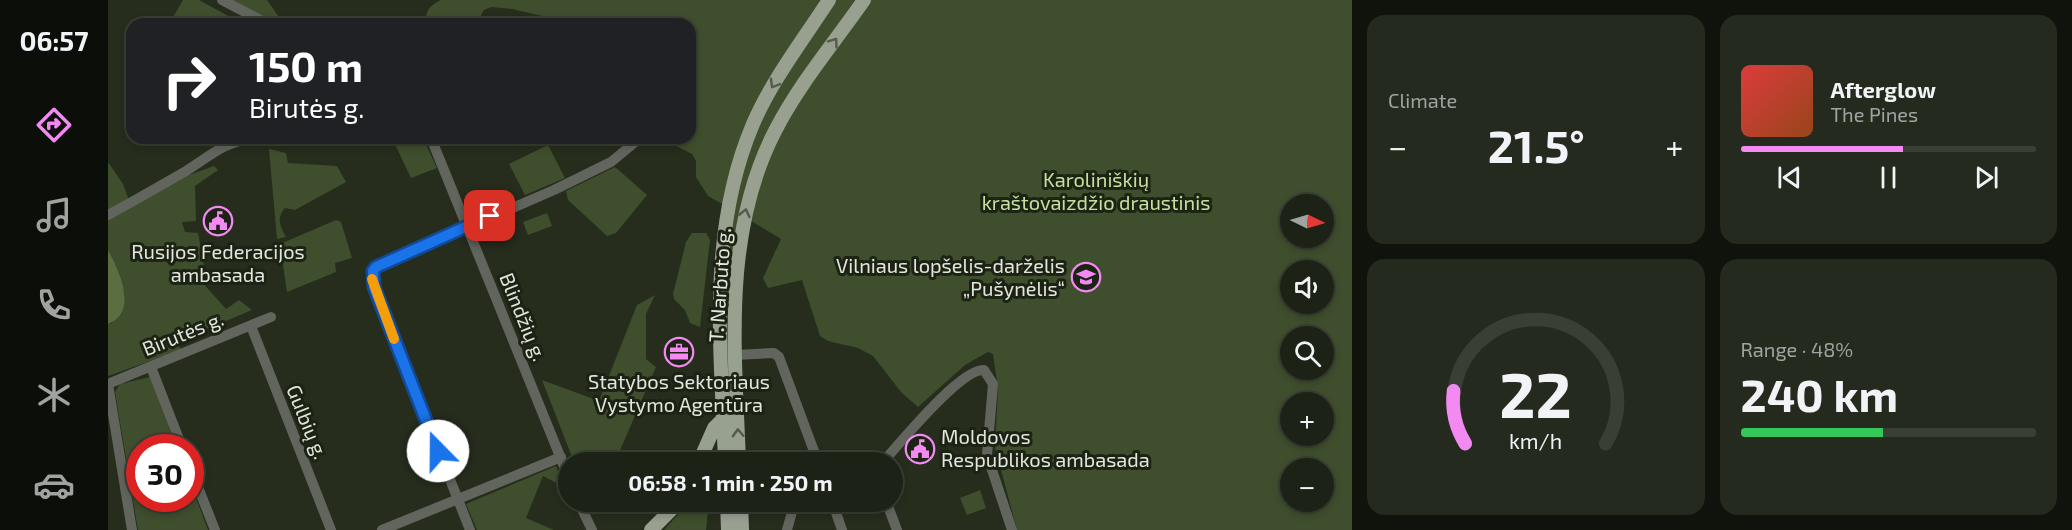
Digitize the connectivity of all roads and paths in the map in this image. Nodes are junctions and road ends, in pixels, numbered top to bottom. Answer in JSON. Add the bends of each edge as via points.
{"nodes":[{"id":1,"x":222,"y":0,"type":"edge"},
{"id":2,"x":829,"y":0,"type":"edge"},
{"id":3,"x":864,"y":0,"type":"edge"},
{"id":4,"x":256,"y":18,"type":"edge"},
{"id":5,"x":227,"y":144,"type":"edge"},
{"id":6,"x":433,"y":144,"type":"edge"},
{"id":7,"x":632,"y":144,"type":"edge"},
{"id":8,"x":108,"y":215,"type":"edge"},
{"id":9,"x":467,"y":226,"type":"junction"},
{"id":10,"x":271,"y":317,"type":"dead end"},
{"id":11,"x":250,"y":326,"type":"junction"},
{"id":12,"x":735,"y":355,"type":"junction"},
{"id":13,"x":151,"y":367,"type":"junction"},
{"id":14,"x":108,"y":384,"type":"edge"},
{"id":15,"x":738,"y":403,"type":"junction"},
{"id":16,"x":723,"y":418,"type":"junction"},
{"id":17,"x":178,"y":434,"type":"edge"},
{"id":18,"x":559,"y":452,"type":"edge"},
{"id":19,"x":703,"y":452,"type":"edge"},
{"id":20,"x":725,"y":452,"type":"edge"},
{"id":21,"x":740,"y":452,"type":"edge"},
{"id":22,"x":814,"y":452,"type":"edge"},
{"id":23,"x":892,"y":452,"type":"edge"},
{"id":24,"x":558,"y":458,"type":"edge"},
{"id":25,"x":457,"y":498,"type":"junction"},
{"id":26,"x":204,"y":502,"type":"edge"},
{"id":27,"x":583,"y":512,"type":"edge"},
{"id":28,"x":669,"y":512,"type":"edge"},
{"id":29,"x":727,"y":512,"type":"edge"},
{"id":30,"x":741,"y":512,"type":"edge"},
{"id":31,"x":792,"y":512,"type":"edge"},
{"id":32,"x":836,"y":512,"type":"edge"},
{"id":33,"x":890,"y":512,"type":"edge"},
{"id":34,"x":132,"y":530,"type":"edge"},
{"id":35,"x":215,"y":530,"type":"edge"},
{"id":36,"x":331,"y":530,"type":"edge"},
{"id":37,"x":382,"y":530,"type":"edge"},
{"id":38,"x":470,"y":530,"type":"edge"},
{"id":39,"x":592,"y":530,"type":"edge"},
{"id":40,"x":651,"y":530,"type":"edge"},
{"id":41,"x":728,"y":530,"type":"edge"},
{"id":42,"x":742,"y":530,"type":"edge"},
{"id":43,"x":787,"y":530,"type":"edge"},
{"id":44,"x":842,"y":530,"type":"edge"},
{"id":45,"x":897,"y":530,"type":"edge"},
{"id":46,"x":1012,"y":530,"type":"edge"}],
"edges":[{"from":1,"to":4,"type":"street"},
{"from":2,"to":16,"type":"main road","name":"T. Narbuto g.","one_way":true,"via":[[764,102],[740,159],[727,207],[720,279]]},
{"from":12,"to":3,"type":"main road","name":"T. Narbuto g.","one_way":true,"via":[[739,246],[760,164],[794,98]]},
{"from":5,"to":8,"type":"street"},
{"from":6,"to":9,"type":"street","name":"Blindžių g."},
{"from":7,"to":9,"type":"street","via":[[610,162],[554,190]]},
{"from":9,"to":18,"type":"street","name":"Blindžių g."},
{"from":9,"to":25,"type":"street","via":[[373,271],[374,287]]},
{"from":10,"to":11,"type":"street","name":"Birutės g."},
{"from":11,"to":13,"type":"street","name":"Birutės g."},
{"from":11,"to":36,"type":"street","name":"Gulbių g."},
{"from":12,"to":15,"type":"main road","name":"T. Narbuto g."},
{"from":12,"to":22,"type":"street","via":[[774,353],[779,357]]},
{"from":13,"to":14,"type":"street","name":"Birutės g."},
{"from":13,"to":17,"type":"street"},
{"from":14,"to":34,"type":"street"},
{"from":15,"to":16,"type":"main road"},
{"from":21,"to":15,"type":"main road","name":"T. Narbuto g.","one_way":true},
{"from":16,"to":19,"type":"main road"},
{"from":16,"to":20,"type":"main road","name":"T. Narbuto g."},
{"from":23,"to":46,"type":"street","via":[[948,392],[972,372],[984,370],[993,384],[987,455]]},
{"from":24,"to":25,"type":"street"},
{"from":25,"to":37,"type":"street"},
{"from":25,"to":38,"type":"street"},
{"from":26,"to":35,"type":"street"},
{"from":27,"to":39,"type":"street"},
{"from":28,"to":40,"type":"main road"},
{"from":29,"to":41,"type":"main road"},
{"from":30,"to":42,"type":"main road"},
{"from":31,"to":43,"type":"street"},
{"from":32,"to":44,"type":"street"},
{"from":33,"to":45,"type":"street"}]}
